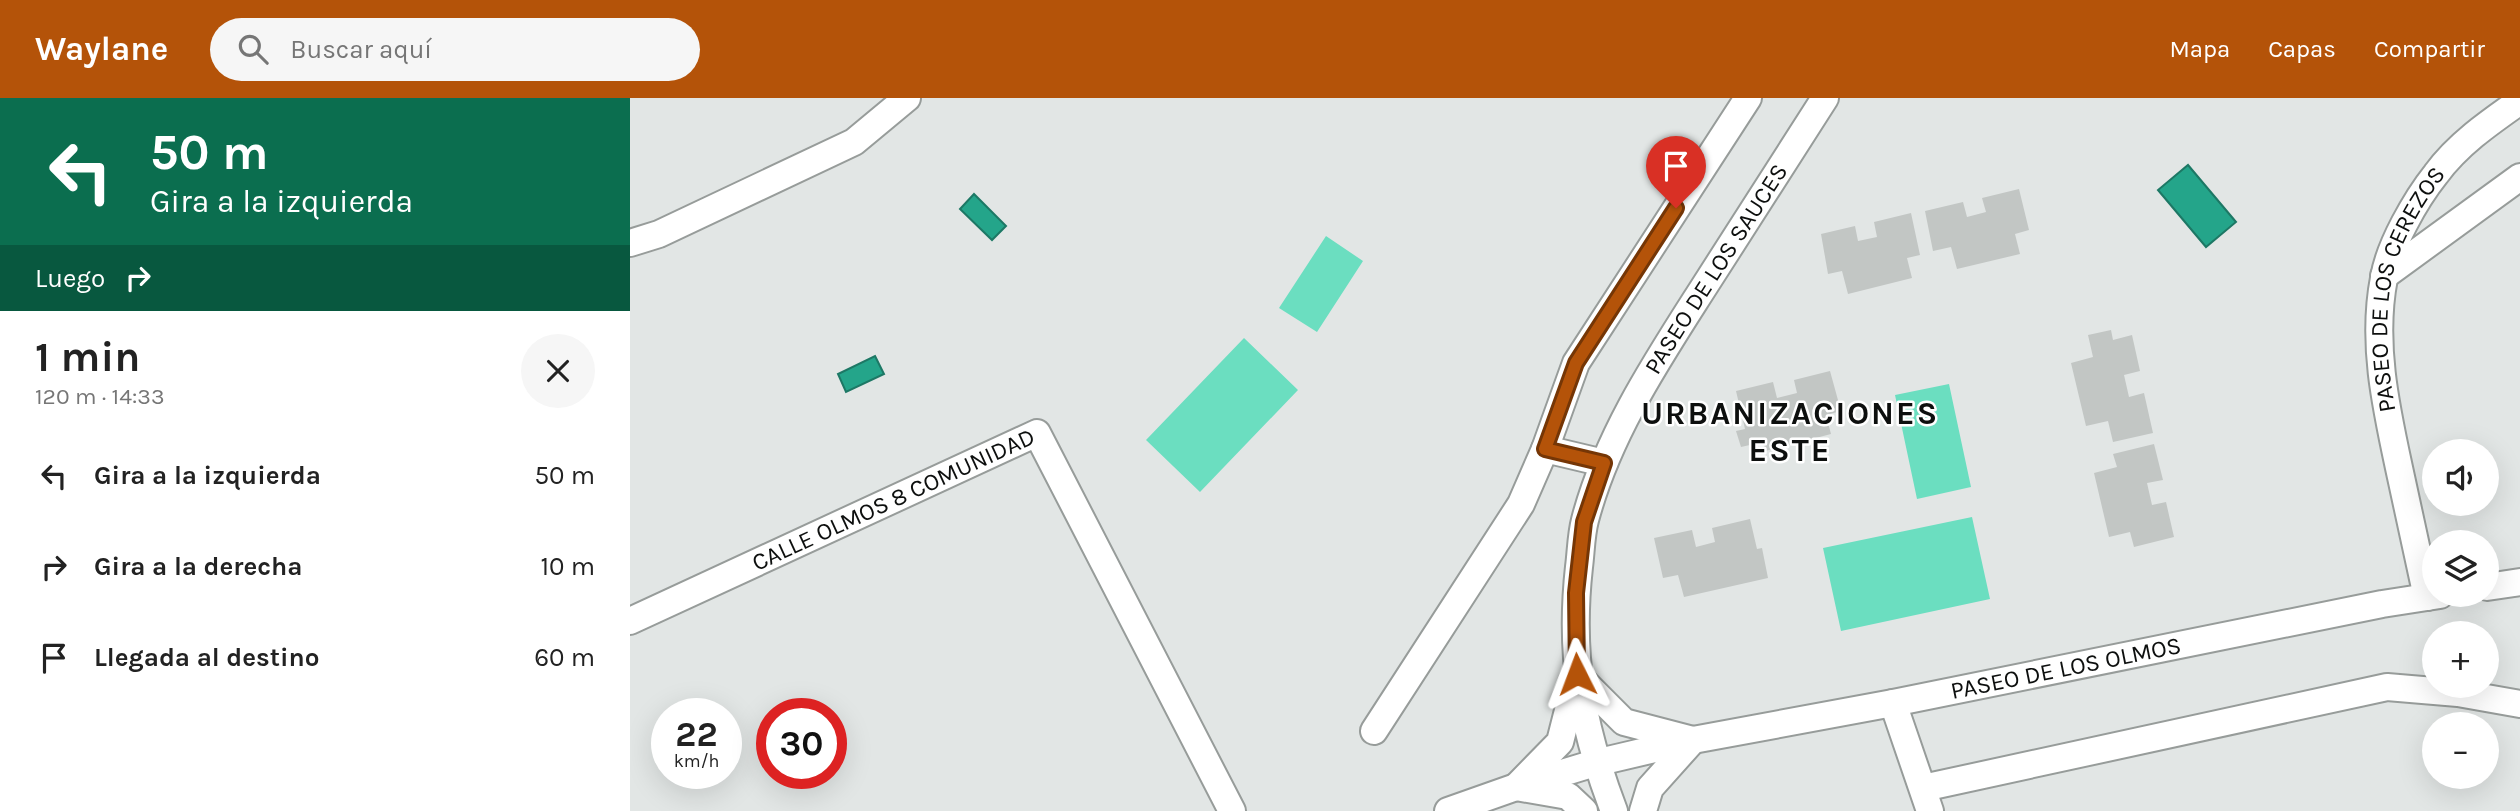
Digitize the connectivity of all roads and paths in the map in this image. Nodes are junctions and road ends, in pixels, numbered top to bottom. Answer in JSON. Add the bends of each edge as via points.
{"nodes":[{"id":1,"x":907,"y":98,"type":"edge"},
{"id":2,"x":1748,"y":98,"type":"edge"},
{"id":3,"x":1825,"y":98,"type":"edge"},
{"id":4,"x":2520,"y":101,"type":"edge"},
{"id":5,"x":2520,"y":177,"type":"edge"},
{"id":6,"x":630,"y":243,"type":"edge"},
{"id":7,"x":2384,"y":276,"type":"junction"},
{"id":8,"x":1545,"y":449,"type":"junction"},
{"id":9,"x":1604,"y":463,"type":"junction"},
{"id":10,"x":2422,"y":552,"type":"edge"},
{"id":11,"x":2520,"y":582,"type":"edge"},
{"id":12,"x":2499,"y":585,"type":"edge"},
{"id":13,"x":2422,"y":598,"type":"edge"},
{"id":14,"x":630,"y":621,"type":"edge"},
{"id":15,"x":1577,"y":674,"type":"junction"},
{"id":16,"x":1893,"y":703,"type":"junction"},
{"id":17,"x":2520,"y":704,"type":"edge"},
{"id":18,"x":1374,"y":731,"type":"dead end"},
{"id":19,"x":1693,"y":740,"type":"junction"},
{"id":20,"x":1595,"y":763,"type":"junction"},
{"id":21,"x":1516,"y":787,"type":"junction"},
{"id":22,"x":1926,"y":799,"type":"edge"},
{"id":23,"x":1231,"y":811,"type":"edge"},
{"id":24,"x":1448,"y":811,"type":"edge"},
{"id":25,"x":1584,"y":811,"type":"edge"},
{"id":26,"x":1614,"y":811,"type":"edge"},
{"id":27,"x":1643,"y":811,"type":"edge"}],
"edges":[{"from":1,"to":6,"type":"street","via":[[854,142],[659,234]]},
{"from":2,"to":8,"type":"street","via":[[1576,363]]},
{"from":3,"to":9,"type":"street","name":"PASEO DE LOS SAUCES","via":[[1644,381]]},
{"from":4,"to":7,"type":"street","name":"PASEO DE LOS CEREZOS","via":[[2477,131],[2436,173],[2406,218]]},
{"from":5,"to":7,"type":"street"},
{"from":7,"to":10,"type":"street","name":"PASEO DE LOS CEREZOS","via":[[2380,359],[2391,429]]},
{"from":8,"to":9,"type":"street"},
{"from":8,"to":18,"type":"street","via":[[1521,504]]},
{"from":9,"to":15,"type":"street","name":"PASEO DE LOS SAUCES","via":[[1584,522],[1576,593]]},
{"from":11,"to":12,"type":"street"},
{"from":13,"to":16,"type":"street","name":"PASEO DE LOS OLMOS"},
{"from":14,"to":23,"type":"street","name":"CALLE OLMOS 8 COMUNIDAD","via":[[1037,433]]},
{"from":15,"to":19,"type":"street","name":"PASEO DE LOS OLMOS","via":[[1624,722]]},
{"from":15,"to":20,"type":"street","name":"PASEO DE LOS SAUCES"},
{"from":15,"to":21,"type":"street","name":"PASEO DE LOS OLMOS","via":[[1560,742]]},
{"from":16,"to":19,"type":"street","name":"PASEO DE LOS OLMOS"},
{"from":16,"to":22,"type":"street"},
{"from":17,"to":22,"type":"street","via":[[2387,687]]},
{"from":19,"to":20,"type":"street","name":"PASEO DE LOS OLMOS"},
{"from":19,"to":27,"type":"street","via":[[1650,788]]},
{"from":20,"to":21,"type":"street","name":"PASEO DE LOS OLMOS"},
{"from":20,"to":26,"type":"street","name":"PASEO DE LOS SAUCES"},
{"from":21,"to":24,"type":"street","name":"PASEO DE LOS OLMOS"},
{"from":21,"to":25,"type":"street","name":"PASEO DE LOS OLMOS","via":[[1568,796]]}]}
